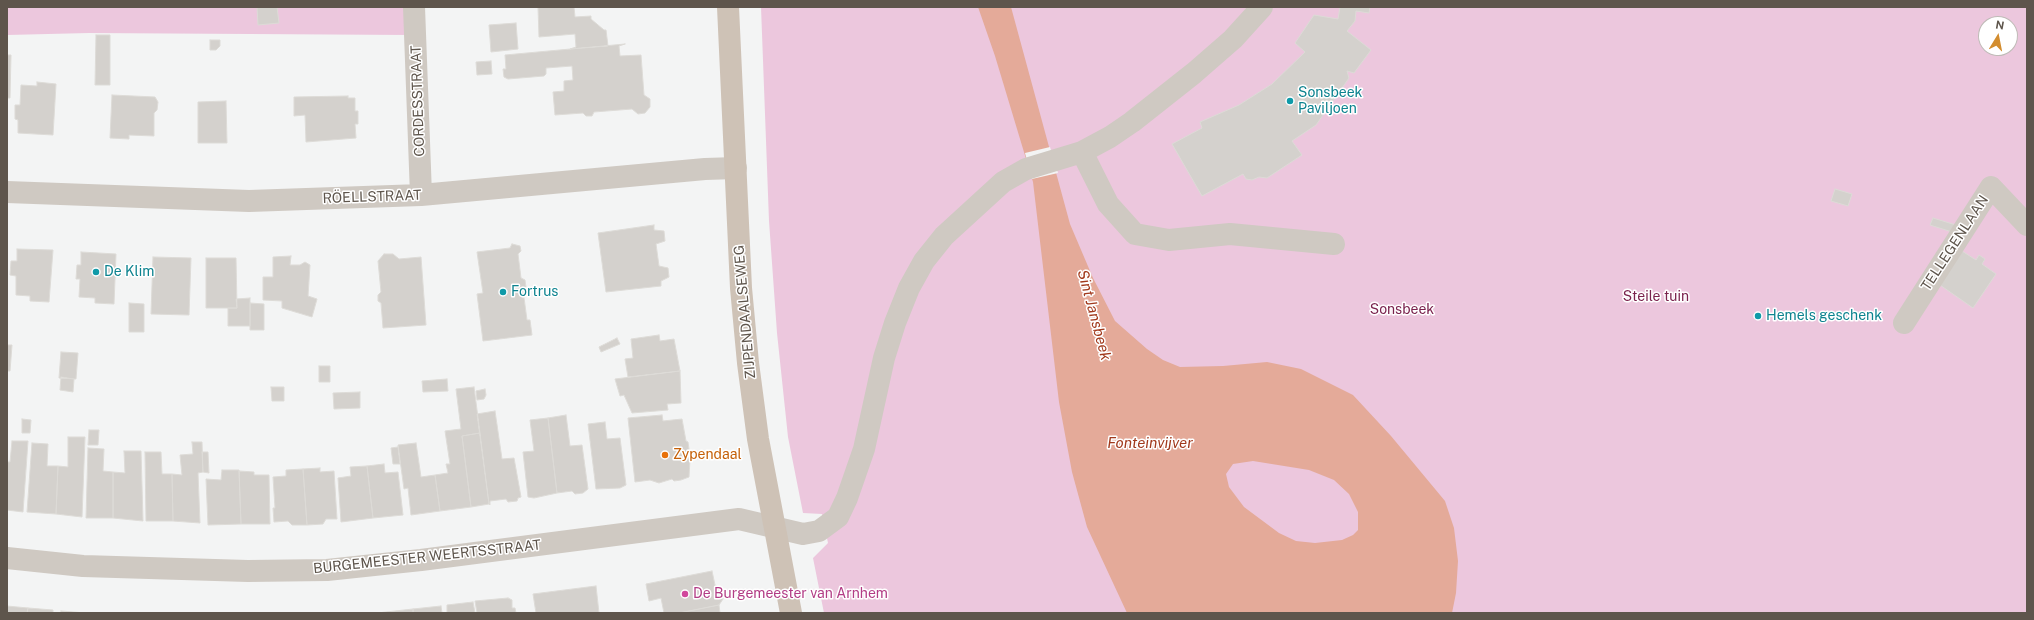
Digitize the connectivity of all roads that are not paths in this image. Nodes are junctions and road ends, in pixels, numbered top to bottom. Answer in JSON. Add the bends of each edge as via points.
{"nodes":[{"id":1,"x":414,"y":7,"type":"edge"},
{"id":2,"x":728,"y":7,"type":"edge"},
{"id":3,"x":1262,"y":7,"type":"edge"},
{"id":4,"x":1082,"y":152,"type":"junction"},
{"id":5,"x":736,"y":168,"type":"junction"},
{"id":6,"x":7,"y":192,"type":"edge"},
{"id":7,"x":421,"y":195,"type":"junction"},
{"id":8,"x":2027,"y":225,"type":"edge"},
{"id":9,"x":1334,"y":244,"type":"dead end"},
{"id":10,"x":1904,"y":324,"type":"dead end"},
{"id":11,"x":773,"y":528,"type":"junction"},
{"id":12,"x":7,"y":558,"type":"edge"},
{"id":13,"x":791,"y":613,"type":"edge"}],
"edges":[{"from":1,"to":7,"type":"street","name":"CORDESSTRAAT"},
{"from":2,"to":5,"type":"main road","name":"ZIJPENDAALSEWEG"},
{"from":3,"to":4,"type":"street","name":"BURGEMEESTER WEERTSSTRAAT","via":[[1233,39],[1154,107],[1110,137]]},
{"from":4,"to":9,"type":"street","via":[[1108,204],[1135,234],[1169,240],[1230,234]]},
{"from":4,"to":11,"type":"street","name":"BURGEMEESTER WEERTSSTRAAT","via":[[1026,169],[1003,182],[944,236],[920,268],[895,323],[884,358],[858,468],[838,517],[819,531],[804,534]]},
{"from":5,"to":7,"type":"street","name":"RÖELLSTRAAT","via":[[698,169]]},
{"from":5,"to":11,"type":"main road","name":"ZIJPENDAALSEWEG","via":[[741,288],[748,363]]},
{"from":6,"to":7,"type":"street","name":"RÖELLSTRAAT","via":[[249,201]]},
{"from":8,"to":10,"type":"street","name":"TELLEGENLAAN","via":[[1991,187]]},
{"from":11,"to":12,"type":"street","name":"BURGEMEESTER WEERTSSTRAAT","via":[[739,519],[327,570],[248,571],[84,566]]},
{"from":11,"to":13,"type":"main road","name":"ZIJPENDAALSEWEG"}]}
